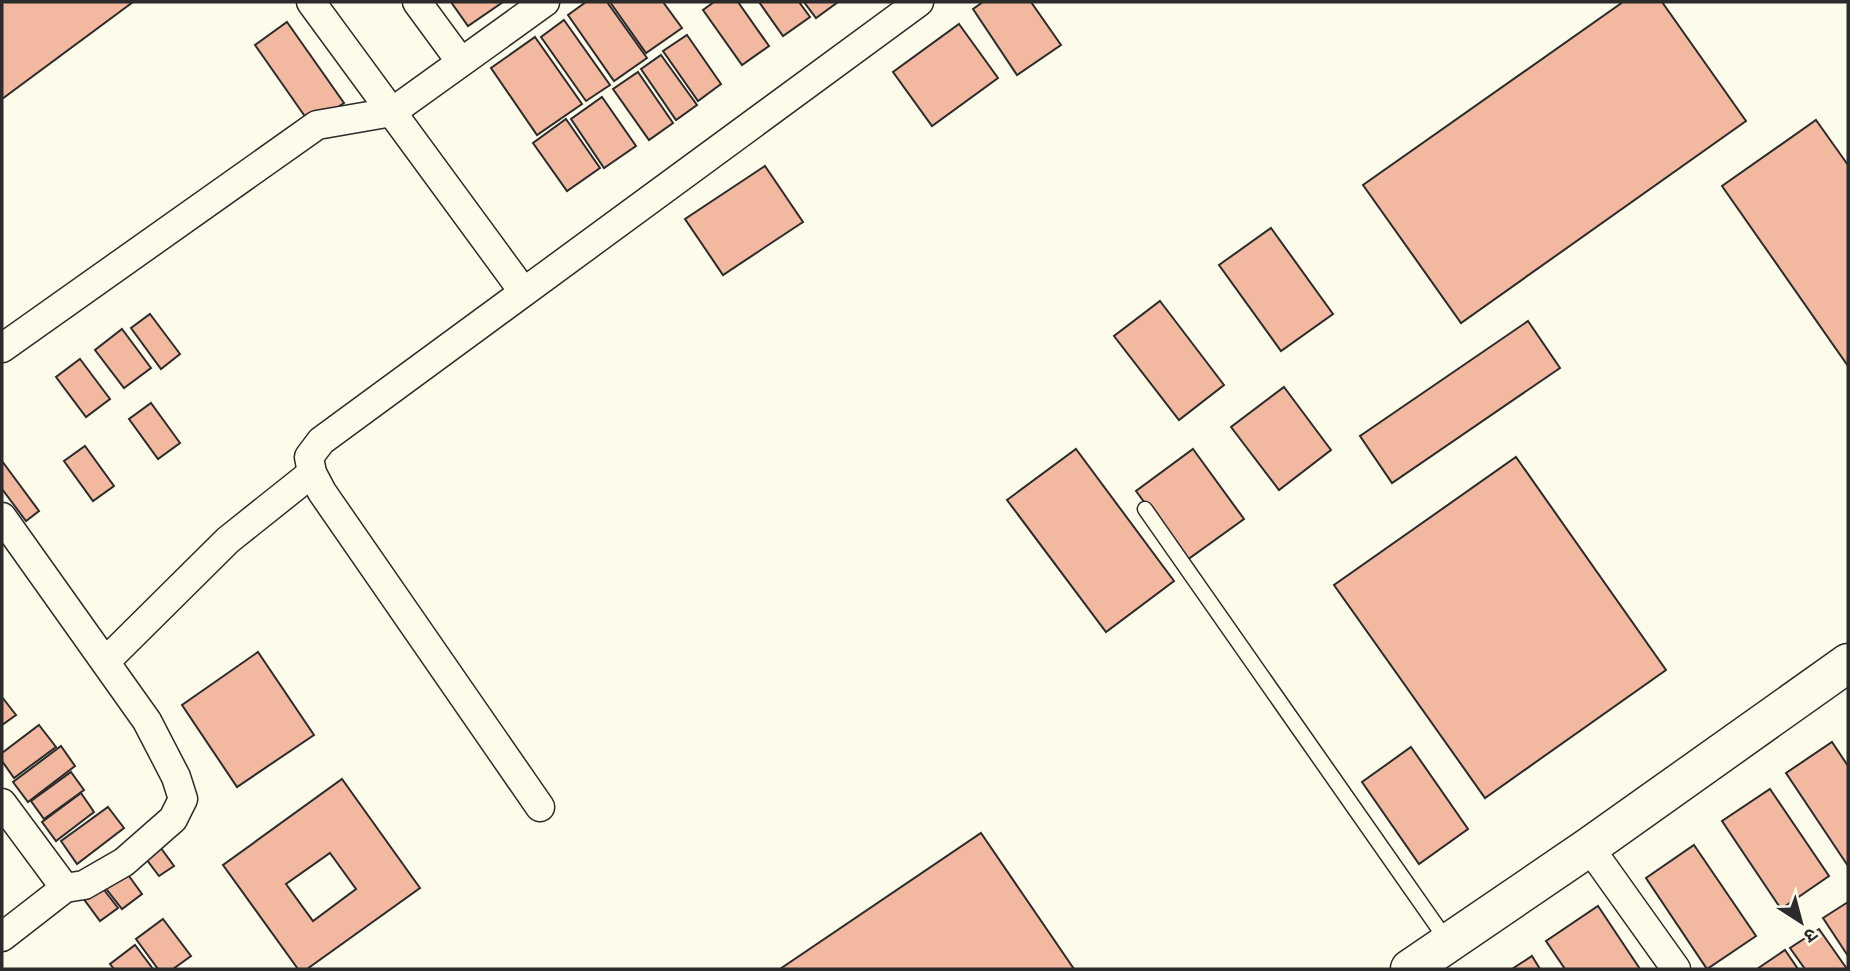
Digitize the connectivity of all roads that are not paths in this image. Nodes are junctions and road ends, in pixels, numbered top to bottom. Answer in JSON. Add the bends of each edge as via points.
{"nodes":[{"id":1,"x":311,"y":2,"type":"edge"},
{"id":2,"x":417,"y":2,"type":"edge"},
{"id":3,"x":545,"y":2,"type":"edge"},
{"id":4,"x":919,"y":2,"type":"edge"},
{"id":5,"x":461,"y":62,"type":"junction"},
{"id":6,"x":392,"y":112,"type":"junction"},
{"id":7,"x":523,"y":291,"type":"junction"},
{"id":8,"x":2,"y":348,"type":"edge"},
{"id":9,"x":312,"y":473,"type":"junction"},
{"id":10,"x":1145,"y":509,"type":"dead end"},
{"id":11,"x":2,"y":517,"type":"edge"},
{"id":12,"x":106,"y":661,"type":"junction"},
{"id":13,"x":1848,"y":663,"type":"edge"},
{"id":14,"x":2,"y":803,"type":"edge"},
{"id":15,"x":540,"y":807,"type":"dead end"},
{"id":16,"x":1589,"y":847,"type":"junction"},
{"id":17,"x":65,"y":888,"type":"junction"},
{"id":18,"x":2,"y":937,"type":"edge"},
{"id":19,"x":1449,"y":943,"type":"junction"},
{"id":20,"x":1410,"y":969,"type":"edge"},
{"id":21,"x":1676,"y":969,"type":"edge"}],
"edges":[{"from":1,"to":6,"type":"street"},
{"from":2,"to":5,"type":"street"},
{"from":3,"to":5,"type":"street"},
{"from":4,"to":7,"type":"street"},
{"from":5,"to":6,"type":"street"},
{"from":6,"to":7,"type":"street"},
{"from":6,"to":8,"type":"street","via":[[317,125]]},
{"from":7,"to":9,"type":"street","via":[[321,441],[309,457]]},
{"from":9,"to":12,"type":"street","via":[[228,540]]},
{"from":9,"to":15,"type":"street"},
{"from":10,"to":19,"type":"lane"},
{"from":11,"to":12,"type":"street"},
{"from":12,"to":17,"type":"street","via":[[159,742],[183,799],[173,819],[124,862],[83,885]]},
{"from":13,"to":16,"type":"street"},
{"from":14,"to":17,"type":"street"},
{"from":16,"to":19,"type":"street"},
{"from":16,"to":21,"type":"street"},
{"from":17,"to":18,"type":"street"},
{"from":19,"to":20,"type":"street"}]}
